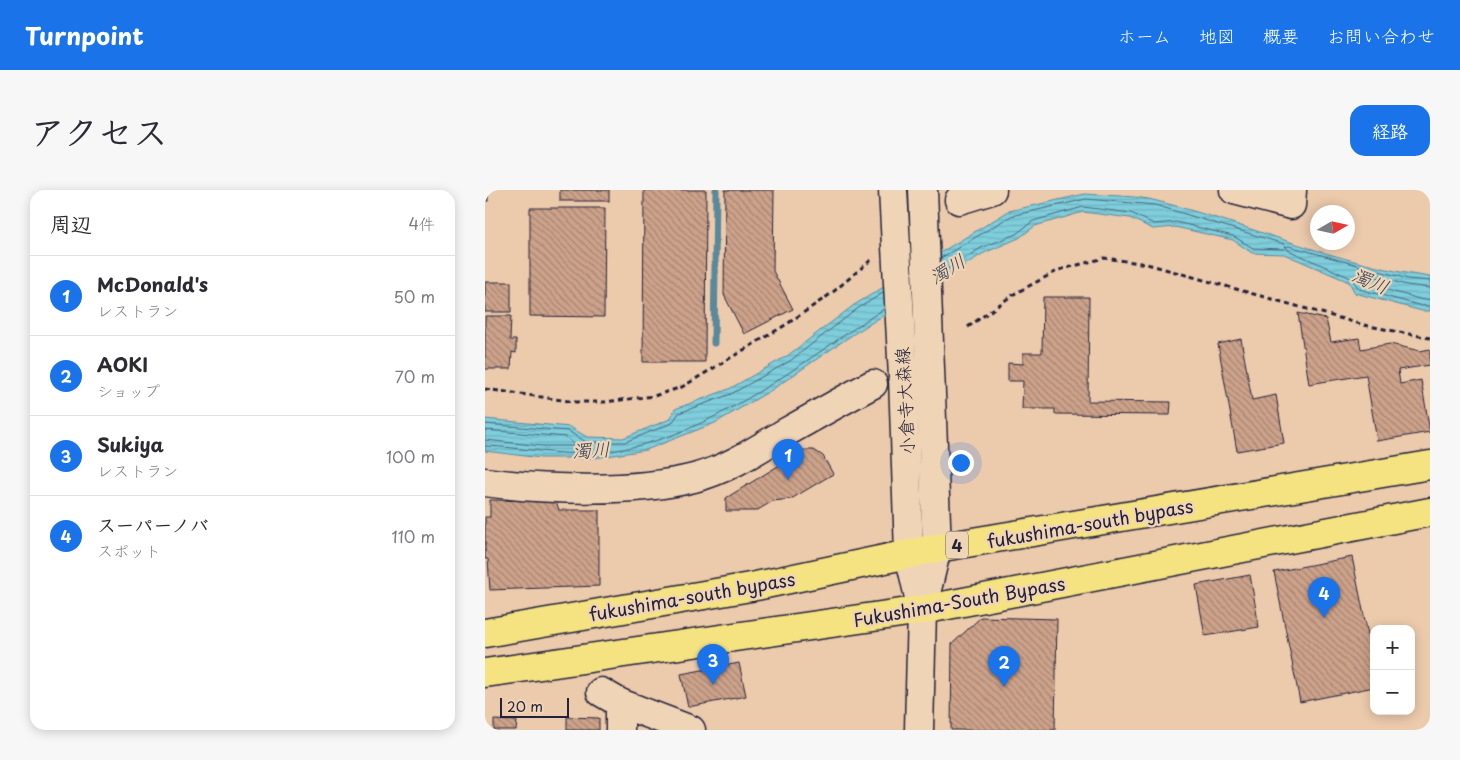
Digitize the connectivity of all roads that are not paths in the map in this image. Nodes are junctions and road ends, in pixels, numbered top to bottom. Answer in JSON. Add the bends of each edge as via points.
{"nodes":[{"id":1,"x":893,"y":190,"type":"edge"},
{"id":2,"x":923,"y":190,"type":"edge"},
{"id":3,"x":992,"y":190,"type":"edge"},
{"id":4,"x":1234,"y":190,"type":"edge"},
{"id":5,"x":1291,"y":190,"type":"edge"},
{"id":6,"x":959,"y":200,"type":"dead end"},
{"id":7,"x":873,"y":384,"type":"dead end"},
{"id":8,"x":1430,"y":465,"type":"edge"},
{"id":9,"x":485,"y":482,"type":"edge"},
{"id":10,"x":1430,"y":512,"type":"edge"},
{"id":11,"x":937,"y":548,"type":"junction"},
{"id":12,"x":909,"y":554,"type":"junction"},
{"id":13,"x":922,"y":610,"type":"junction"},
{"id":14,"x":485,"y":633,"type":"edge"},
{"id":15,"x":485,"y":673,"type":"edge"},
{"id":16,"x":620,"y":730,"type":"edge"},
{"id":17,"x":691,"y":730,"type":"edge"},
{"id":18,"x":919,"y":730,"type":"edge"}],
"edges":[{"from":1,"to":12,"type":"street","name":"小倉寺大森線"},
{"from":2,"to":11,"type":"street"},
{"from":3,"to":6,"type":"street"},
{"from":4,"to":5,"type":"street","via":[[1291,205]]},
{"from":7,"to":9,"type":"street","via":[[741,459],[694,478],[639,486],[565,488]]},
{"from":8,"to":11,"type":"highway","name":"fukushima-south bypass","number":"4"},
{"from":10,"to":13,"type":"highway","name":"Fukushima-South Bypass"},
{"from":11,"to":12,"type":"highway","name":"fukushima-south bypass","number":"4"},
{"from":11,"to":13,"type":"street"},
{"from":12,"to":13,"type":"street","name":"小倉寺大森線"},
{"from":12,"to":14,"type":"highway","name":"fukushima-south bypass","number":"4","via":[[756,586]]},
{"from":13,"to":15,"type":"highway","name":"Fukushima-South Bypass"},
{"from":13,"to":18,"type":"street"},
{"from":16,"to":17,"type":"street","via":[[611,698]]}]}
